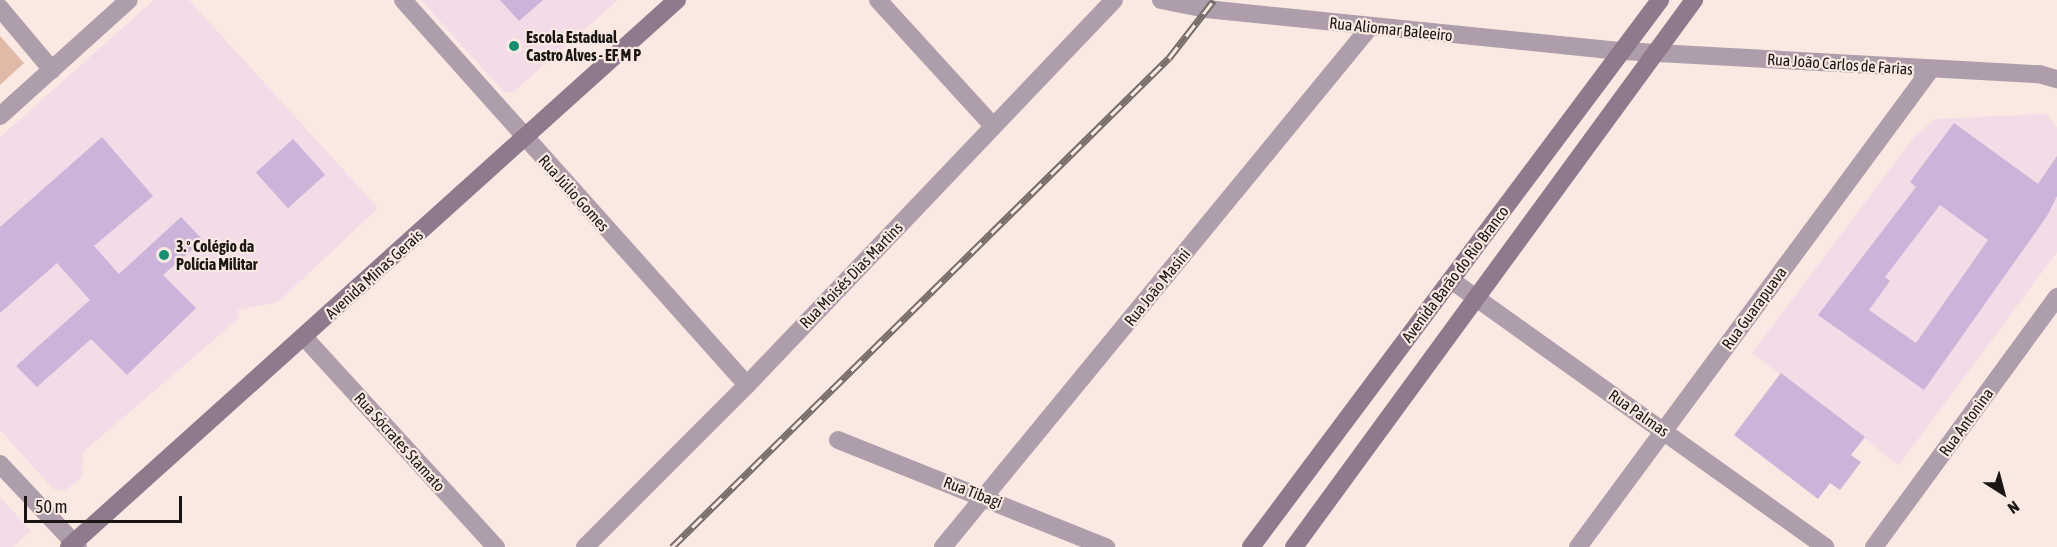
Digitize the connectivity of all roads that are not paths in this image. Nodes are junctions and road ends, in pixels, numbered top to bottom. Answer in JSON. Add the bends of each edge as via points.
{"nodes":[{"id":1,"x":129,"y":0,"type":"edge"},
{"id":2,"x":403,"y":0,"type":"edge"},
{"id":3,"x":677,"y":0,"type":"edge"},
{"id":4,"x":878,"y":0,"type":"edge"},
{"id":5,"x":1114,"y":0,"type":"edge"},
{"id":6,"x":1161,"y":0,"type":"edge"},
{"id":7,"x":1660,"y":0,"type":"edge"},
{"id":8,"x":1695,"y":0,"type":"edge"},
{"id":9,"x":0,"y":8,"type":"edge"},
{"id":10,"x":1370,"y":27,"type":"junction"},
{"id":11,"x":1622,"y":51,"type":"junction"},
{"id":12,"x":1657,"y":52,"type":"junction"},
{"id":13,"x":1931,"y":69,"type":"junction"},
{"id":14,"x":52,"y":70,"type":"junction"},
{"id":15,"x":2057,"y":79,"type":"edge"},
{"id":16,"x":0,"y":116,"type":"edge"},
{"id":17,"x":993,"y":126,"type":"junction"},
{"id":18,"x":525,"y":140,"type":"junction"},
{"id":19,"x":1450,"y":280,"type":"junction"},
{"id":20,"x":2057,"y":297,"type":"edge"},
{"id":21,"x":1477,"y":298,"type":"junction"},
{"id":22,"x":304,"y":337,"type":"junction"},
{"id":23,"x":747,"y":385,"type":"junction"},
{"id":24,"x":1664,"y":430,"type":"junction"},
{"id":25,"x":838,"y":440,"type":"dead end"},
{"id":26,"x":0,"y":464,"type":"edge"},
{"id":27,"x":986,"y":496,"type":"junction"},
{"id":28,"x":74,"y":546,"type":"edge"},
{"id":29,"x":496,"y":547,"type":"edge"},
{"id":30,"x":585,"y":547,"type":"edge"},
{"id":31,"x":943,"y":547,"type":"edge"},
{"id":32,"x":1106,"y":547,"type":"edge"},
{"id":33,"x":1251,"y":547,"type":"edge"},
{"id":34,"x":1294,"y":547,"type":"edge"},
{"id":35,"x":1578,"y":547,"type":"edge"},
{"id":36,"x":1826,"y":547,"type":"edge"},
{"id":37,"x":1874,"y":547,"type":"edge"}],
"edges":[{"from":1,"to":14,"type":"street"},
{"from":2,"to":18,"type":"street","name":"Rua Júlio Gomes"},
{"from":3,"to":18,"type":"street","name":"Avenida Minas Gerais"},
{"from":4,"to":17,"type":"street"},
{"from":5,"to":17,"type":"street","name":"Rua Moisés Dias Martins"},
{"from":6,"to":10,"type":"street","name":"Rua Aliomar Baleeiro","via":[[1206,9]]},
{"from":7,"to":11,"type":"street","name":"Avenida Barão do Rio Branco"},
{"from":8,"to":12,"type":"street","name":"Avenida Barão do Rio Branco"},
{"from":9,"to":14,"type":"street"},
{"from":10,"to":11,"type":"street","name":"Rua Aliomar Baleeiro"},
{"from":10,"to":27,"type":"street","name":"Rua João Masini"},
{"from":11,"to":12,"type":"street","name":"Rua João Carlos de Farias"},
{"from":11,"to":19,"type":"street","name":"Avenida Barão do Rio Branco"},
{"from":12,"to":13,"type":"street","name":"Rua João Carlos de Farias"},
{"from":12,"to":21,"type":"street","name":"Avenida Barão do Rio Branco"},
{"from":13,"to":15,"type":"street","name":"Rua João Carlos de Farias","via":[[2039,74]]},
{"from":13,"to":24,"type":"street","name":"Rua Guarapuava"},
{"from":14,"to":16,"type":"street"},
{"from":17,"to":23,"type":"street","name":"Rua Moisés Dias Martins"},
{"from":18,"to":22,"type":"street","name":"Avenida Minas Gerais"},
{"from":18,"to":23,"type":"street","name":"Rua Júlio Gomes"},
{"from":19,"to":21,"type":"street","name":"Rua Palmas"},
{"from":19,"to":33,"type":"street","name":"Avenida Barão do Rio Branco"},
{"from":20,"to":37,"type":"street","name":"Rua Antonina"},
{"from":21,"to":24,"type":"street","name":"Rua Palmas"},
{"from":21,"to":34,"type":"street","name":"Avenida Barão do Rio Branco"},
{"from":22,"to":28,"type":"street","name":"Avenida Minas Gerais"},
{"from":22,"to":29,"type":"street","name":"Rua Sócrates Stamato"},
{"from":23,"to":30,"type":"street","name":"Rua Moisés Dias Martins"},
{"from":24,"to":35,"type":"street","name":"Rua Guarapuava"},
{"from":24,"to":36,"type":"street","name":"Rua Palmas"},
{"from":25,"to":27,"type":"street","name":"Rua Tibagi"},
{"from":26,"to":28,"type":"street"},
{"from":27,"to":31,"type":"street","name":"Rua João Masini"},
{"from":27,"to":32,"type":"street","name":"Rua Tibagi"}]}
